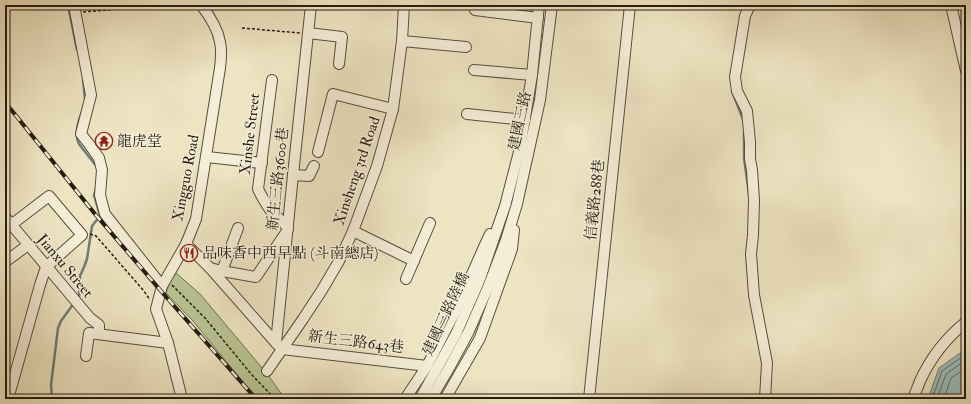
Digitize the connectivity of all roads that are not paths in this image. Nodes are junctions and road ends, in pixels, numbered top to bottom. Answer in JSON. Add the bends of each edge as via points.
{"nodes":[{"id":1,"x":201,"y":5,"type":"edge"},
{"id":2,"x":311,"y":5,"type":"edge"},
{"id":3,"x":404,"y":5,"type":"edge"},
{"id":4,"x":539,"y":5,"type":"edge"},
{"id":5,"x":552,"y":5,"type":"edge"},
{"id":6,"x":630,"y":5,"type":"edge"},
{"id":7,"x":750,"y":5,"type":"edge"},
{"id":8,"x":951,"y":5,"type":"edge"},
{"id":9,"x":75,"y":9,"type":"edge"},
{"id":10,"x":475,"y":10,"type":"dead end"},
{"id":11,"x":538,"y":18,"type":"junction"},
{"id":12,"x":308,"y":34,"type":"junction"},
{"id":13,"x":402,"y":41,"type":"junction"},
{"id":14,"x":466,"y":47,"type":"dead end"},
{"id":15,"x":964,"y":55,"type":"edge"},
{"id":16,"x":339,"y":64,"type":"dead end"},
{"id":17,"x":474,"y":70,"type":"dead end"},
{"id":18,"x":966,"y":71,"type":"edge"},
{"id":19,"x":532,"y":75,"type":"junction"},
{"id":20,"x":272,"y":80,"type":"dead end"},
{"id":21,"x":393,"y":109,"type":"junction"},
{"id":22,"x":467,"y":114,"type":"dead end"},
{"id":23,"x":525,"y":120,"type":"junction"},
{"id":24,"x":318,"y":152,"type":"dead end"},
{"id":25,"x":206,"y":157,"type":"junction"},
{"id":26,"x":262,"y":164,"type":"junction"},
{"id":27,"x":314,"y":166,"type":"dead end"},
{"id":28,"x":293,"y":175,"type":"junction"},
{"id":29,"x":517,"y":204,"type":"junction"},
{"id":30,"x":505,"y":206,"type":"junction"},
{"id":31,"x":8,"y":221,"type":"edge"},
{"id":32,"x":430,"y":223,"type":"dead end"},
{"id":33,"x":238,"y":228,"type":"dead end"},
{"id":34,"x":288,"y":230,"type":"junction"},
{"id":35,"x":353,"y":231,"type":"junction"},
{"id":36,"x":494,"y":239,"type":"joint"},
{"id":37,"x":506,"y":240,"type":"joint"},
{"id":38,"x":186,"y":244,"type":"junction"},
{"id":39,"x":28,"y":245,"type":"junction"},
{"id":40,"x":414,"y":261,"type":"junction"},
{"id":41,"x":5,"y":262,"type":"edge"},
{"id":42,"x":46,"y":267,"type":"junction"},
{"id":43,"x":210,"y":268,"type":"junction"},
{"id":44,"x":222,"y":271,"type":"junction"},
{"id":45,"x":406,"y":280,"type":"dead end"},
{"id":46,"x":164,"y":282,"type":"junction"},
{"id":47,"x":966,"y":322,"type":"edge"},
{"id":48,"x":99,"y":334,"type":"junction"},
{"id":49,"x":168,"y":343,"type":"junction"},
{"id":50,"x":279,"y":346,"type":"junction"},
{"id":51,"x":86,"y":356,"type":"dead end"},
{"id":52,"x":427,"y":366,"type":"junction"},
{"id":53,"x":267,"y":371,"type":"dead end"},
{"id":54,"x":8,"y":399,"type":"edge"},
{"id":55,"x":182,"y":399,"type":"edge"},
{"id":56,"x":405,"y":399,"type":"edge"},
{"id":57,"x":420,"y":399,"type":"edge"},
{"id":58,"x":430,"y":399,"type":"edge"},
{"id":59,"x":445,"y":399,"type":"edge"},
{"id":60,"x":589,"y":399,"type":"edge"},
{"id":61,"x":765,"y":399,"type":"edge"},
{"id":62,"x":913,"y":399,"type":"edge"}],
"edges":[{"from":1,"to":25,"type":"street","name":"Xingguo Road","via":[[214,26],[221,54]]},
{"from":2,"to":12,"type":"street","name":"新生三路3600巷"},
{"from":3,"to":13,"type":"street","name":"Xinsheng 3rd Road"},
{"from":4,"to":11,"type":"street","name":"建國三路"},
{"from":5,"to":29,"type":"street","name":"建國三路","via":[[540,100]]},
{"from":6,"to":60,"type":"street","name":"信義路288巷"},
{"from":7,"to":61,"type":"street","via":[[745,16],[735,78],[737,91],[747,111],[750,142],[754,200],[751,254],[754,295],[767,363]]},
{"from":8,"to":15,"type":"street"},
{"from":9,"to":46,"type":"street","via":[[91,95],[81,134],[99,158],[102,170],[100,196],[105,214]]},
{"from":10,"to":11,"type":"street"},
{"from":11,"to":19,"type":"street","name":"建國三路"},
{"from":12,"to":16,"type":"street","via":[[342,36]]},
{"from":12,"to":28,"type":"street","name":"新生三路3600巷"},
{"from":13,"to":14,"type":"street"},
{"from":13,"to":21,"type":"street","name":"Xinsheng 3rd Road"},
{"from":15,"to":18,"type":"street"},
{"from":17,"to":19,"type":"street"},
{"from":19,"to":23,"type":"street","name":"建國三路"},
{"from":20,"to":26,"type":"street","name":"Xinshe Street"},
{"from":21,"to":24,"type":"street","via":[[333,94]]},
{"from":21,"to":35,"type":"street","name":"Xinsheng 3rd Road","via":[[377,166]]},
{"from":22,"to":23,"type":"street"},
{"from":23,"to":30,"type":"street","name":"建國三路"},
{"from":25,"to":26,"type":"street"},
{"from":25,"to":38,"type":"street","name":"Xingguo Road","via":[[196,219]]},
{"from":26,"to":34,"type":"street","name":"Xinshe Street","via":[[258,189],[272,212]]},
{"from":27,"to":28,"type":"street","via":[[309,176]]},
{"from":28,"to":34,"type":"street","name":"新生三路3600巷"},
{"from":29,"to":37,"type":"street","name":"建國三路"},
{"from":29,"to":59,"type":"street","via":[[512,249],[480,338]]},
{"from":30,"to":36,"type":"street","name":"建國三路"},
{"from":30,"to":52,"type":"street"},
{"from":31,"to":39,"type":"street","name":"Jianxu Street"},
{"from":31,"to":42,"type":"street","via":[[49,196],[82,235]]},
{"from":32,"to":40,"type":"street"},
{"from":33,"to":44,"type":"street"},
{"from":34,"to":44,"type":"street","via":[[256,277]]},
{"from":34,"to":50,"type":"street","name":"新生三路3600巷"},
{"from":35,"to":40,"type":"street"},
{"from":35,"to":50,"type":"street","name":"Xinsheng 3rd Road","via":[[339,261],[303,319]]},
{"from":36,"to":57,"type":"street","name":"建國三路陸橋","via":[[456,334]]},
{"from":37,"to":58,"type":"street","name":"建國三路陸橋","via":[[468,333]]},
{"from":38,"to":43,"type":"street"},
{"from":38,"to":46,"type":"street","name":"Xingguo Road"},
{"from":39,"to":41,"type":"street"},
{"from":39,"to":42,"type":"street","name":"Jianxu Street"},
{"from":40,"to":45,"type":"street"},
{"from":42,"to":48,"type":"street","name":"Jianxu Street","via":[[99,325]]},
{"from":42,"to":54,"type":"street"},
{"from":43,"to":44,"type":"street"},
{"from":43,"to":50,"type":"street"},
{"from":46,"to":49,"type":"street","name":"Xingguo Road","via":[[156,309]]},
{"from":47,"to":62,"type":"street","via":[[933,356]]},
{"from":48,"to":49,"type":"street"},
{"from":48,"to":51,"type":"street","via":[[89,333]]},
{"from":49,"to":55,"type":"street"},
{"from":50,"to":52,"type":"street","name":"新生三路643巷"},
{"from":50,"to":53,"type":"street","name":"Xinsheng 3rd Road"},
{"from":52,"to":56,"type":"street"}]}
